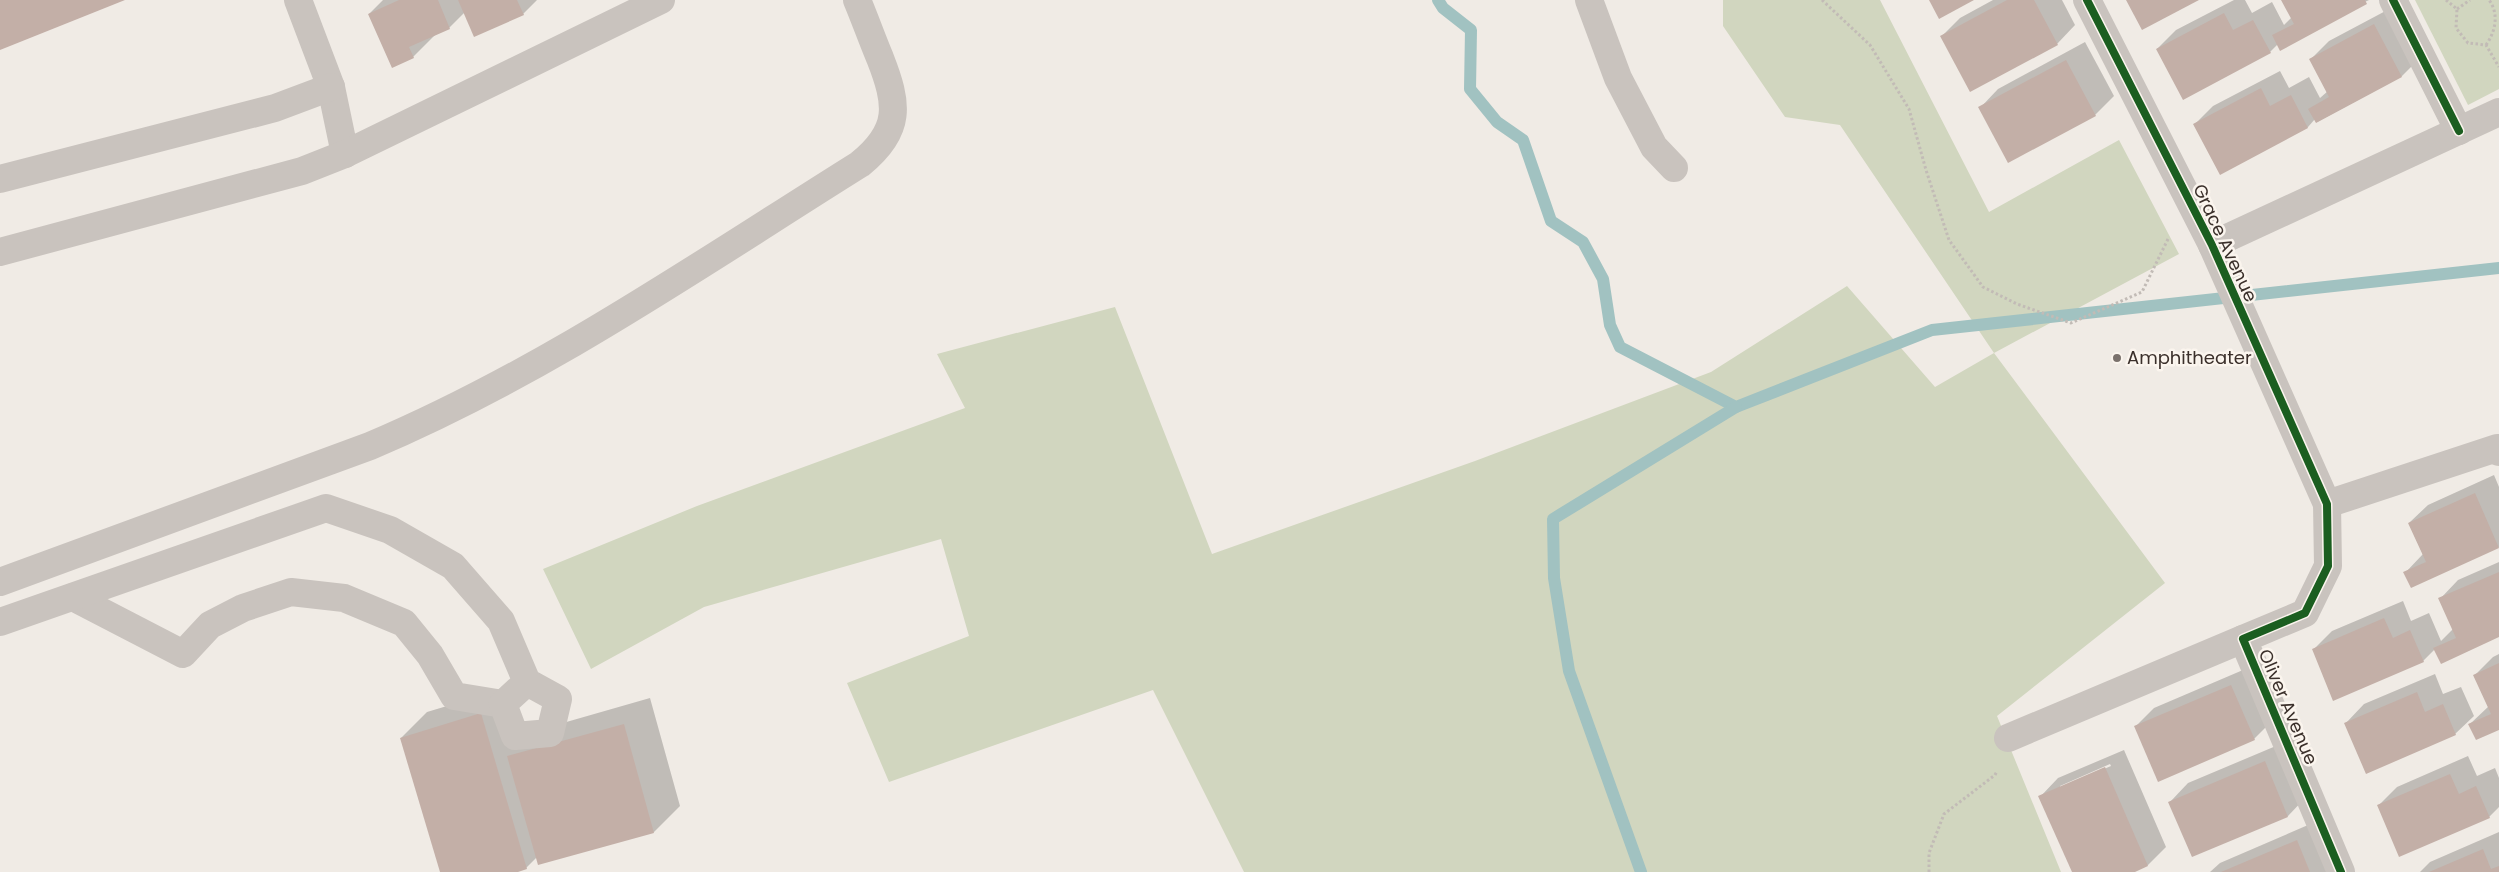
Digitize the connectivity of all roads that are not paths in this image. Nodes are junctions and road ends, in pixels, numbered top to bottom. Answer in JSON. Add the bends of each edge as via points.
{"nodes":[{"id":1,"x":298,"y":0,"type":"edge"},
{"id":2,"x":661,"y":0,"type":"edge"},
{"id":3,"x":857,"y":0,"type":"edge"},
{"id":4,"x":1589,"y":0,"type":"edge"},
{"id":5,"x":2087,"y":0,"type":"edge"},
{"id":6,"x":2393,"y":0,"type":"edge"},
{"id":7,"x":331,"y":87,"type":"junction"},
{"id":8,"x":2499,"y":112,"type":"edge"},
{"id":9,"x":2458,"y":131,"type":"junction"},
{"id":10,"x":345,"y":154,"type":"junction"},
{"id":11,"x":1674,"y":168,"type":"dead end"},
{"id":12,"x":0,"y":179,"type":"edge"},
{"id":13,"x":2212,"y":245,"type":"junction"},
{"id":14,"x":0,"y":252,"type":"edge"},
{"id":15,"x":2499,"y":452,"type":"edge"},
{"id":16,"x":2327,"y":504,"type":"junction"},
{"id":17,"x":0,"y":582,"type":"edge"},
{"id":18,"x":73,"y":597,"type":"junction"},
{"id":19,"x":0,"y":622,"type":"edge"},
{"id":20,"x":2243,"y":639,"type":"junction"},
{"id":21,"x":527,"y":682,"type":"junction"},
{"id":22,"x":503,"y":704,"type":"junction"},
{"id":23,"x":2008,"y":738,"type":"road end"},
{"id":24,"x":2341,"y":872,"type":"edge"}],
"edges":[{"from":1,"to":7,"type":"street"},
{"from":2,"to":10,"type":"street"},
{"from":3,"to":17,"type":"street","via":[[892,90],[894,108],[883,141],[860,164],[550,358],[444,414],[370,446]]},
{"from":4,"to":11,"type":"street","via":[[1618,78],[1654,147]]},
{"from":5,"to":13,"type":"street","name":"Grace Avenue"},
{"from":6,"to":9,"type":"street"},
{"from":7,"to":10,"type":"street"},
{"from":7,"to":12,"type":"street","via":[[275,108]]},
{"from":8,"to":9,"type":"street"},
{"from":9,"to":13,"type":"street"},
{"from":10,"to":14,"type":"street","via":[[302,171]]},
{"from":13,"to":16,"type":"street","name":"Grace Avenue"},
{"from":15,"to":16,"type":"street","via":[[2497,448]]},
{"from":16,"to":20,"type":"street","name":"Oliver Avenue","via":[[2328,566],[2305,613]]},
{"from":18,"to":19,"type":"street"},
{"from":18,"to":21,"type":"street","via":[[326,508],[390,530],[452,566],[501,621]]},
{"from":18,"to":22,"type":"street","via":[[183,654],[210,624],[243,608],[291,592],[344,598],[404,623],[430,655],[454,696]]},
{"from":20,"to":23,"type":"street"},
{"from":20,"to":24,"type":"street","name":"Oliver Avenue"},
{"from":21,"to":22,"type":"street"},
{"from":21,"to":22,"type":"street","via":[[558,699],[550,733],[515,736]]}]}
